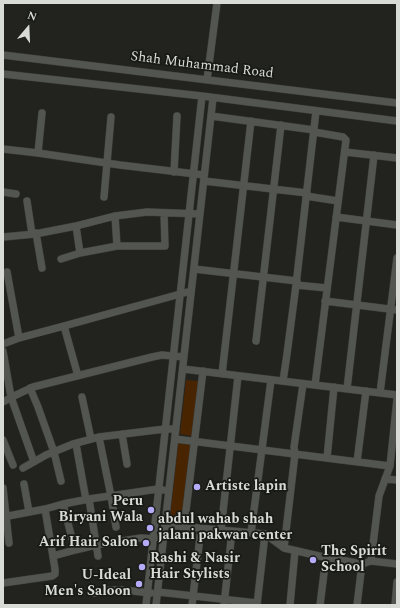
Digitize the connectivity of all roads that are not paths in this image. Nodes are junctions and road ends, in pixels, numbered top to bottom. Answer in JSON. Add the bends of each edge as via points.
{"nodes":[{"id":1,"x":217,"y":3,"type":"edge"},
{"id":2,"x":3,"y":55,"type":"edge"},
{"id":3,"x":3,"y":74,"type":"edge"},
{"id":4,"x":207,"y":80,"type":"junction"},
{"id":5,"x":202,"y":96,"type":"junction"},
{"id":6,"x":213,"y":98,"type":"junction"},
{"id":7,"x":397,"y":103,"type":"edge"},
{"id":8,"x":316,"y":111,"type":"junction"},
{"id":9,"x":42,"y":113,"type":"dead end"},
{"id":10,"x":177,"y":116,"type":"dead end"},
{"id":11,"x":211,"y":116,"type":"junction"},
{"id":12,"x":111,"y":117,"type":"dead end"},
{"id":13,"x":251,"y":121,"type":"junction"},
{"id":14,"x":397,"y":121,"type":"edge"},
{"id":15,"x":281,"y":125,"type":"junction"},
{"id":16,"x":314,"y":131,"type":"junction"},
{"id":17,"x":3,"y":149,"type":"edge"},
{"id":18,"x":345,"y":152,"type":"junction"},
{"id":19,"x":38,"y":153,"type":"junction"},
{"id":20,"x":374,"y":155,"type":"junction"},
{"id":21,"x":397,"y":158,"type":"edge"},
{"id":22,"x":107,"y":163,"type":"junction"},
{"id":23,"x":174,"y":172,"type":"junction"},
{"id":24,"x":193,"y":174,"type":"junction"},
{"id":25,"x":204,"y":178,"type":"junction"},
{"id":26,"x":244,"y":186,"type":"junction"},
{"id":27,"x":273,"y":190,"type":"junction"},
{"id":28,"x":3,"y":192,"type":"edge"},
{"id":29,"x":16,"y":194,"type":"dead end"},
{"id":30,"x":306,"y":195,"type":"junction"},
{"id":31,"x":104,"y":197,"type":"dead end"},
{"id":32,"x":27,"y":201,"type":"dead end"},
{"id":33,"x":338,"y":201,"type":"junction"},
{"id":34,"x":164,"y":212,"type":"junction"},
{"id":35,"x":189,"y":213,"type":"junction"},
{"id":36,"x":200,"y":214,"type":"junction"},
{"id":37,"x":115,"y":216,"type":"junction"},
{"id":38,"x":336,"y":217,"type":"junction"},
{"id":39,"x":366,"y":221,"type":"junction"},
{"id":40,"x":397,"y":225,"type":"edge"},
{"id":41,"x":76,"y":226,"type":"junction"},
{"id":42,"x":34,"y":234,"type":"junction"},
{"id":43,"x":3,"y":238,"type":"edge"},
{"id":44,"x":117,"y":246,"type":"junction"},
{"id":45,"x":80,"y":253,"type":"junction"},
{"id":46,"x":397,"y":258,"type":"edge"},
{"id":47,"x":61,"y":259,"type":"dead end"},
{"id":48,"x":42,"y":268,"type":"dead end"},
{"id":49,"x":194,"y":269,"type":"junction"},
{"id":50,"x":7,"y":272,"type":"dead end"},
{"id":51,"x":234,"y":274,"type":"junction"},
{"id":52,"x":264,"y":277,"type":"junction"},
{"id":53,"x":296,"y":283,"type":"junction"},
{"id":54,"x":327,"y":288,"type":"junction"},
{"id":55,"x":191,"y":291,"type":"junction"},
{"id":56,"x":180,"y":295,"type":"junction"},
{"id":57,"x":325,"y":301,"type":"junction"},
{"id":58,"x":357,"y":305,"type":"junction"},
{"id":59,"x":394,"y":310,"type":"edge"},
{"id":60,"x":64,"y":326,"type":"junction"},
{"id":61,"x":19,"y":338,"type":"junction"},
{"id":62,"x":256,"y":341,"type":"dead end"},
{"id":63,"x":3,"y":344,"type":"edge"},
{"id":64,"x":3,"y":351,"type":"edge"},
{"id":65,"x":173,"y":356,"type":"junction"},
{"id":66,"x":184,"y":357,"type":"junction"},
{"id":67,"x":183,"y":369,"type":"junction"},
{"id":68,"x":203,"y":371,"type":"junction"},
{"id":69,"x":222,"y":374,"type":"junction"},
{"id":70,"x":78,"y":376,"type":"junction"},
{"id":71,"x":238,"y":376,"type":"junction"},
{"id":72,"x":271,"y":380,"type":"junction"},
{"id":73,"x":283,"y":381,"type":"junction"},
{"id":74,"x":303,"y":384,"type":"junction"},
{"id":75,"x":315,"y":385,"type":"junction"},
{"id":76,"x":334,"y":387,"type":"junction"},
{"id":77,"x":30,"y":388,"type":"junction"},
{"id":78,"x":347,"y":389,"type":"junction"},
{"id":79,"x":366,"y":391,"type":"junction"},
{"id":80,"x":380,"y":393,"type":"junction"},
{"id":81,"x":397,"y":395,"type":"edge"},
{"id":82,"x":11,"y":397,"type":"junction"},
{"id":83,"x":82,"y":397,"type":"dead end"},
{"id":84,"x":397,"y":399,"type":"edge"},
{"id":85,"x":3,"y":402,"type":"edge"},
{"id":86,"x":165,"y":429,"type":"junction"},
{"id":87,"x":176,"y":429,"type":"junction"},
{"id":88,"x":122,"y":434,"type":"junction"},
{"id":89,"x":99,"y":437,"type":"junction"},
{"id":90,"x":90,"y":439,"type":"junction"},
{"id":91,"x":175,"y":439,"type":"junction"},
{"id":92,"x":3,"y":440,"type":"edge"},
{"id":93,"x":194,"y":442,"type":"junction"},
{"id":94,"x":76,"y":444,"type":"junction"},
{"id":95,"x":231,"y":446,"type":"junction"},
{"id":96,"x":262,"y":450,"type":"junction"},
{"id":97,"x":54,"y":452,"type":"junction"},
{"id":98,"x":295,"y":454,"type":"junction"},
{"id":99,"x":327,"y":458,"type":"junction"},
{"id":100,"x":34,"y":462,"type":"junction"},
{"id":101,"x":357,"y":462,"type":"junction"},
{"id":102,"x":127,"y":464,"type":"dead end"},
{"id":103,"x":13,"y":465,"type":"dead end"},
{"id":104,"x":390,"y":466,"type":"junction"},
{"id":105,"x":23,"y":468,"type":"dead end"},
{"id":106,"x":385,"y":479,"type":"junction"},
{"id":107,"x":397,"y":480,"type":"edge"},
{"id":108,"x":62,"y":482,"type":"dead end"},
{"id":109,"x":24,"y":484,"type":"dead end"},
{"id":110,"x":3,"y":488,"type":"edge"},
{"id":111,"x":158,"y":490,"type":"junction"},
{"id":112,"x":169,"y":490,"type":"junction"},
{"id":113,"x":112,"y":496,"type":"junction"},
{"id":114,"x":87,"y":499,"type":"junction"},
{"id":115,"x":63,"y":504,"type":"junction"},
{"id":116,"x":45,"y":509,"type":"junction"},
{"id":117,"x":29,"y":512,"type":"junction"},
{"id":118,"x":5,"y":517,"type":"edge"},
{"id":119,"x":165,"y":525,"type":"junction"},
{"id":120,"x":116,"y":527,"type":"dead end"},
{"id":121,"x":184,"y":527,"type":"junction"},
{"id":122,"x":201,"y":528,"type":"junction"},
{"id":123,"x":221,"y":530,"type":"junction"},
{"id":124,"x":232,"y":531,"type":"junction"},
{"id":125,"x":251,"y":533,"type":"junction"},
{"id":126,"x":265,"y":534,"type":"junction"},
{"id":127,"x":153,"y":539,"type":"junction"},
{"id":128,"x":164,"y":539,"type":"junction"},
{"id":129,"x":9,"y":543,"type":"dead end"},
{"id":130,"x":96,"y":546,"type":"junction"},
{"id":131,"x":284,"y":548,"type":"junction"},
{"id":132,"x":75,"y":550,"type":"junction"},
{"id":133,"x":296,"y":551,"type":"junction"},
{"id":134,"x":53,"y":556,"type":"junction"},
{"id":135,"x":98,"y":556,"type":"dead end"},
{"id":136,"x":326,"y":557,"type":"junction"},
{"id":137,"x":371,"y":560,"type":"junction"},
{"id":138,"x":362,"y":564,"type":"junction"},
{"id":139,"x":397,"y":564,"type":"edge"},
{"id":140,"x":397,"y":582,"type":"edge"},
{"id":141,"x":3,"y":583,"type":"edge"},
{"id":142,"x":96,"y":593,"type":"dead end"},
{"id":143,"x":147,"y":593,"type":"junction"},
{"id":144,"x":158,"y":593,"type":"junction"},
{"id":145,"x":193,"y":596,"type":"junction"},
{"id":146,"x":224,"y":602,"type":"edge"},
{"id":147,"x":257,"y":604,"type":"edge"},
{"id":148,"x":146,"y":605,"type":"edge"},
{"id":149,"x":156,"y":605,"type":"edge"},
{"id":150,"x":192,"y":605,"type":"edge"},
{"id":151,"x":290,"y":605,"type":"edge"},
{"id":152,"x":320,"y":605,"type":"edge"},
{"id":153,"x":358,"y":605,"type":"edge"},
{"id":154,"x":395,"y":605,"type":"edge"}],
"edges":[{"from":1,"to":4,"type":"street"},
{"from":2,"to":4,"type":"street","name":"Shah Muhammad Road"},
{"from":3,"to":5,"type":"street"},
{"from":4,"to":7,"type":"street","name":"Shah Muhammad Road"},
{"from":5,"to":6,"type":"street"},
{"from":5,"to":24,"type":"street"},
{"from":6,"to":8,"type":"street"},
{"from":6,"to":11,"type":"street"},
{"from":8,"to":14,"type":"street"},
{"from":8,"to":16,"type":"street"},
{"from":9,"to":19,"type":"street"},
{"from":10,"to":23,"type":"street"},
{"from":11,"to":13,"type":"street"},
{"from":11,"to":25,"type":"street"},
{"from":12,"to":22,"type":"street"},
{"from":13,"to":15,"type":"street"},
{"from":13,"to":26,"type":"street"},
{"from":15,"to":16,"type":"street"},
{"from":15,"to":27,"type":"street"},
{"from":16,"to":18,"type":"street","via":[[344,138]]},
{"from":16,"to":30,"type":"street"},
{"from":17,"to":19,"type":"street"},
{"from":18,"to":20,"type":"street"},
{"from":18,"to":33,"type":"street"},
{"from":19,"to":22,"type":"street"},
{"from":20,"to":21,"type":"street"},
{"from":20,"to":39,"type":"street"},
{"from":22,"to":23,"type":"street"},
{"from":22,"to":31,"type":"street"},
{"from":23,"to":24,"type":"street"},
{"from":24,"to":25,"type":"street"},
{"from":24,"to":35,"type":"street"},
{"from":25,"to":26,"type":"street"},
{"from":25,"to":36,"type":"street"},
{"from":26,"to":27,"type":"street"},
{"from":26,"to":51,"type":"street"},
{"from":27,"to":30,"type":"street"},
{"from":27,"to":52,"type":"street"},
{"from":28,"to":29,"type":"street"},
{"from":30,"to":33,"type":"street"},
{"from":30,"to":53,"type":"street"},
{"from":32,"to":42,"type":"street"},
{"from":33,"to":38,"type":"street"},
{"from":34,"to":35,"type":"street"},
{"from":34,"to":37,"type":"street"},
{"from":34,"to":44,"type":"street","via":[[165,246]]},
{"from":35,"to":36,"type":"street"},
{"from":35,"to":56,"type":"street"},
{"from":36,"to":49,"type":"street"},
{"from":37,"to":41,"type":"street"},
{"from":37,"to":44,"type":"street"},
{"from":38,"to":39,"type":"street"},
{"from":38,"to":54,"type":"street"},
{"from":39,"to":40,"type":"street"},
{"from":39,"to":58,"type":"street"},
{"from":41,"to":42,"type":"street"},
{"from":41,"to":45,"type":"street"},
{"from":42,"to":43,"type":"street"},
{"from":42,"to":48,"type":"street"},
{"from":44,"to":45,"type":"street"},
{"from":45,"to":47,"type":"street"},
{"from":46,"to":59,"type":"street"},
{"from":49,"to":51,"type":"street"},
{"from":49,"to":55,"type":"street"},
{"from":50,"to":61,"type":"street"},
{"from":51,"to":52,"type":"street"},
{"from":51,"to":69,"type":"street"},
{"from":52,"to":53,"type":"street"},
{"from":52,"to":62,"type":"street"},
{"from":53,"to":54,"type":"street"},
{"from":53,"to":73,"type":"street"},
{"from":54,"to":57,"type":"street"},
{"from":55,"to":56,"type":"street"},
{"from":55,"to":66,"type":"street"},
{"from":56,"to":60,"type":"street"},
{"from":56,"to":65,"type":"street"},
{"from":57,"to":58,"type":"street"},
{"from":57,"to":75,"type":"street"},
{"from":58,"to":59,"type":"street"},
{"from":58,"to":78,"type":"street"},
{"from":59,"to":80,"type":"street"},
{"from":60,"to":61,"type":"street"},
{"from":60,"to":70,"type":"street"},
{"from":61,"to":63,"type":"street"},
{"from":64,"to":82,"type":"street"},
{"from":65,"to":66,"type":"street"},
{"from":65,"to":70,"type":"street","via":[[152,357]]},
{"from":65,"to":86,"type":"street"},
{"from":66,"to":67,"type":"street"},
{"from":67,"to":68,"type":"street"},
{"from":67,"to":87,"type":"street"},
{"from":68,"to":69,"type":"street"},
{"from":68,"to":93,"type":"street"},
{"from":69,"to":71,"type":"street"},
{"from":70,"to":77,"type":"street"},
{"from":71,"to":72,"type":"street"},
{"from":71,"to":95,"type":"street"},
{"from":72,"to":73,"type":"street"},
{"from":72,"to":96,"type":"street"},
{"from":73,"to":74,"type":"street"},
{"from":74,"to":75,"type":"street"},
{"from":74,"to":98,"type":"street"},
{"from":75,"to":76,"type":"street"},
{"from":76,"to":78,"type":"street"},
{"from":76,"to":99,"type":"street"},
{"from":77,"to":82,"type":"street"},
{"from":77,"to":97,"type":"street"},
{"from":78,"to":79,"type":"street"},
{"from":79,"to":80,"type":"street"},
{"from":79,"to":101,"type":"street"},
{"from":80,"to":81,"type":"street"},
{"from":82,"to":85,"type":"street"},
{"from":82,"to":100,"type":"street"},
{"from":83,"to":90,"type":"street"},
{"from":84,"to":104,"type":"street"},
{"from":86,"to":87,"type":"street"},
{"from":86,"to":88,"type":"street"},
{"from":86,"to":111,"type":"street"},
{"from":87,"to":91,"type":"street"},
{"from":88,"to":89,"type":"street"},
{"from":88,"to":102,"type":"street"},
{"from":89,"to":90,"type":"street"},
{"from":89,"to":113,"type":"street"},
{"from":90,"to":94,"type":"street"},
{"from":91,"to":93,"type":"street"},
{"from":91,"to":112,"type":"street"},
{"from":92,"to":103,"type":"street"},
{"from":93,"to":95,"type":"street"},
{"from":93,"to":121,"type":"street"},
{"from":94,"to":97,"type":"street"},
{"from":94,"to":114,"type":"street"},
{"from":95,"to":96,"type":"street"},
{"from":95,"to":123,"type":"street"},
{"from":96,"to":98,"type":"street"},
{"from":96,"to":125,"type":"street"},
{"from":97,"to":100,"type":"street"},
{"from":97,"to":108,"type":"street"},
{"from":98,"to":99,"type":"street"},
{"from":98,"to":131,"type":"street"},
{"from":99,"to":101,"type":"street"},
{"from":100,"to":105,"type":"street"},
{"from":101,"to":104,"type":"street"},
{"from":104,"to":106,"type":"street"},
{"from":106,"to":107,"type":"street"},
{"from":106,"to":137,"type":"street","via":[[379,496]]},
{"from":109,"to":117,"type":"street"},
{"from":110,"to":118,"type":"street"},
{"from":111,"to":112,"type":"street"},
{"from":111,"to":113,"type":"street"},
{"from":111,"to":127,"type":"street"},
{"from":112,"to":119,"type":"street"},
{"from":113,"to":114,"type":"street"},
{"from":113,"to":120,"type":"street"},
{"from":114,"to":115,"type":"street"},
{"from":114,"to":130,"type":"street"},
{"from":115,"to":116,"type":"street"},
{"from":115,"to":132,"type":"street"},
{"from":116,"to":117,"type":"street"},
{"from":116,"to":134,"type":"street"},
{"from":117,"to":118,"type":"street"},
{"from":118,"to":129,"type":"street"},
{"from":119,"to":121,"type":"street"},
{"from":119,"to":128,"type":"street"},
{"from":121,"to":122,"type":"street"},
{"from":122,"to":123,"type":"street"},
{"from":122,"to":145,"type":"street"},
{"from":123,"to":124,"type":"street"},
{"from":124,"to":125,"type":"street"},
{"from":124,"to":146,"type":"street"},
{"from":125,"to":126,"type":"street"},
{"from":126,"to":131,"type":"street"},
{"from":126,"to":147,"type":"street"},
{"from":127,"to":128,"type":"street"},
{"from":127,"to":130,"type":"street","via":[[141,538]]},
{"from":127,"to":143,"type":"street"},
{"from":128,"to":144,"type":"street"},
{"from":130,"to":132,"type":"street"},
{"from":130,"to":135,"type":"street"},
{"from":131,"to":133,"type":"street"},
{"from":132,"to":134,"type":"street"},
{"from":133,"to":136,"type":"street"},
{"from":133,"to":151,"type":"street"},
{"from":134,"to":141,"type":"street","via":[[55,574],[52,576]]},
{"from":136,"to":138,"type":"street"},
{"from":136,"to":152,"type":"street"},
{"from":137,"to":138,"type":"street"},
{"from":137,"to":139,"type":"street"},
{"from":138,"to":153,"type":"street"},
{"from":140,"to":154,"type":"street"},
{"from":142,"to":143,"type":"street","via":[[110,590]]},
{"from":143,"to":144,"type":"street"},
{"from":143,"to":148,"type":"street"},
{"from":144,"to":145,"type":"street"},
{"from":144,"to":149,"type":"street"},
{"from":145,"to":146,"type":"street"},
{"from":145,"to":150,"type":"street"},
{"from":146,"to":147,"type":"street"}]}
